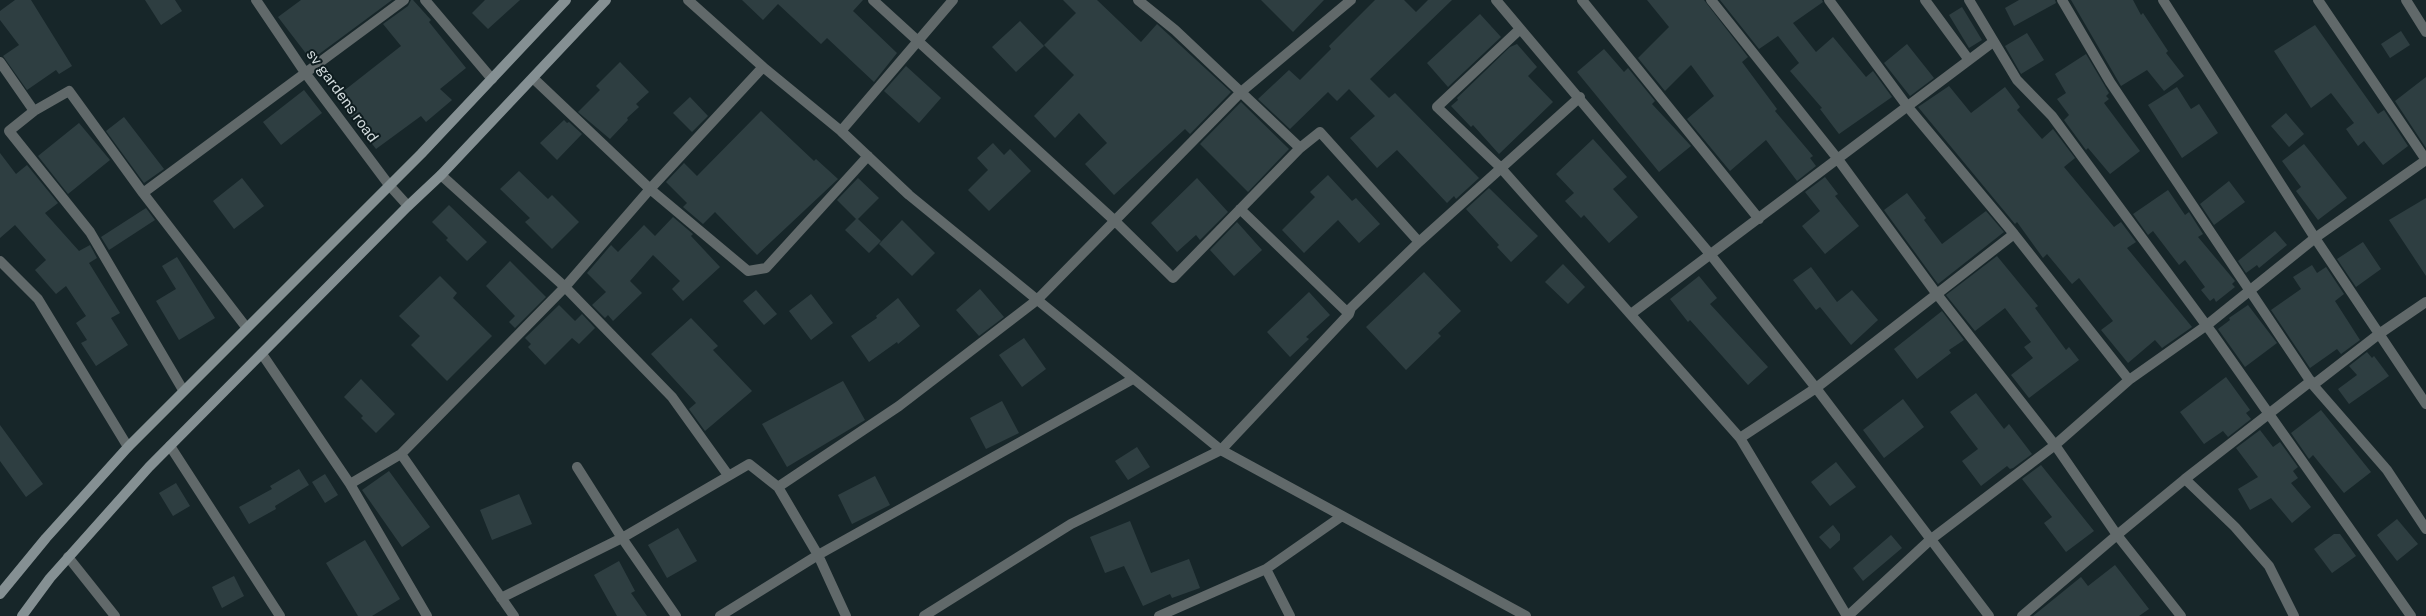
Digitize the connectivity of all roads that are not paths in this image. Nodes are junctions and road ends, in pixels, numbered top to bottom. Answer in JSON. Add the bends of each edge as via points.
{"nodes":[{"id":1,"x":256,"y":0,"type":"edge"},
{"id":2,"x":404,"y":0,"type":"edge"},
{"id":3,"x":426,"y":0,"type":"edge"},
{"id":4,"x":566,"y":0,"type":"edge"},
{"id":5,"x":606,"y":0,"type":"edge"},
{"id":6,"x":688,"y":0,"type":"edge"},
{"id":7,"x":872,"y":0,"type":"edge"},
{"id":8,"x":953,"y":0,"type":"edge"},
{"id":9,"x":1138,"y":0,"type":"edge"},
{"id":10,"x":1351,"y":0,"type":"edge"},
{"id":11,"x":1496,"y":0,"type":"edge"},
{"id":12,"x":1582,"y":0,"type":"edge"},
{"id":13,"x":1711,"y":0,"type":"edge"},
{"id":14,"x":1829,"y":0,"type":"edge"},
{"id":15,"x":1925,"y":0,"type":"edge"},
{"id":16,"x":1969,"y":0,"type":"edge"},
{"id":17,"x":2062,"y":0,"type":"edge"},
{"id":18,"x":2164,"y":0,"type":"edge"},
{"id":19,"x":2318,"y":0,"type":"edge"},
{"id":20,"x":2406,"y":0,"type":"edge"},
{"id":21,"x":1519,"y":30,"type":"junction"},
{"id":22,"x":2426,"y":32,"type":"edge"},
{"id":23,"x":918,"y":41,"type":"junction"},
{"id":24,"x":1993,"y":42,"type":"junction"},
{"id":25,"x":1968,"y":60,"type":"junction"},
{"id":26,"x":0,"y":62,"type":"edge"},
{"id":27,"x":764,"y":67,"type":"junction"},
{"id":28,"x":306,"y":74,"type":"junction"},
{"id":29,"x":492,"y":79,"type":"junction"},
{"id":30,"x":534,"y":79,"type":"junction"},
{"id":31,"x":1241,"y":92,"type":"junction"},
{"id":32,"x":1580,"y":97,"type":"junction"},
{"id":33,"x":1907,"y":106,"type":"junction"},
{"id":34,"x":34,"y":111,"type":"junction"},
{"id":35,"x":841,"y":131,"type":"junction"},
{"id":36,"x":1300,"y":148,"type":"junction"},
{"id":37,"x":868,"y":156,"type":"junction"},
{"id":38,"x":1837,"y":158,"type":"junction"},
{"id":39,"x":2426,"y":160,"type":"edge"},
{"id":40,"x":1500,"y":167,"type":"junction"},
{"id":41,"x":441,"y":175,"type":"junction"},
{"id":42,"x":389,"y":185,"type":"junction"},
{"id":43,"x":650,"y":190,"type":"junction"},
{"id":44,"x":143,"y":193,"type":"junction"},
{"id":45,"x":408,"y":206,"type":"junction"},
{"id":46,"x":1240,"y":209,"type":"junction"},
{"id":47,"x":1759,"y":219,"type":"junction"},
{"id":48,"x":1115,"y":221,"type":"junction"},
{"id":49,"x":2014,"y":234,"type":"junction"},
{"id":50,"x":2315,"y":238,"type":"junction"},
{"id":51,"x":1419,"y":242,"type":"junction"},
{"id":52,"x":1710,"y":254,"type":"junction"},
{"id":53,"x":0,"y":261,"type":"edge"},
{"id":54,"x":564,"y":287,"type":"junction"},
{"id":55,"x":2250,"y":290,"type":"junction"},
{"id":56,"x":1936,"y":293,"type":"junction"},
{"id":57,"x":1036,"y":300,"type":"junction"},
{"id":58,"x":2426,"y":302,"type":"edge"},
{"id":59,"x":1349,"y":314,"type":"junction"},
{"id":60,"x":1630,"y":314,"type":"junction"},
{"id":61,"x":2207,"y":326,"type":"junction"},
{"id":62,"x":246,"y":327,"type":"junction"},
{"id":63,"x":2379,"y":334,"type":"junction"},
{"id":64,"x":262,"y":354,"type":"junction"},
{"id":65,"x":1133,"y":378,"type":"junction"},
{"id":66,"x":2129,"y":380,"type":"junction"},
{"id":67,"x":2312,"y":383,"type":"junction"},
{"id":68,"x":1816,"y":388,"type":"junction"},
{"id":69,"x":183,"y":390,"type":"junction"},
{"id":70,"x":2426,"y":404,"type":"edge"},
{"id":71,"x":2270,"y":414,"type":"junction"},
{"id":72,"x":1740,"y":438,"type":"junction"},
{"id":73,"x":2055,"y":445,"type":"junction"},
{"id":74,"x":170,"y":446,"type":"junction"},
{"id":75,"x":128,"y":447,"type":"junction"},
{"id":76,"x":1221,"y":450,"type":"junction"},
{"id":77,"x":401,"y":454,"type":"junction"},
{"id":78,"x":577,"y":467,"type":"dead end"},
{"id":79,"x":728,"y":475,"type":"junction"},
{"id":80,"x":2185,"y":479,"type":"junction"},
{"id":81,"x":350,"y":484,"type":"junction"},
{"id":82,"x":778,"y":487,"type":"junction"},
{"id":83,"x":1342,"y":516,"type":"junction"},
{"id":84,"x":2426,"y":529,"type":"edge"},
{"id":85,"x":2117,"y":535,"type":"junction"},
{"id":86,"x":622,"y":538,"type":"junction"},
{"id":87,"x":1930,"y":540,"type":"junction"},
{"id":88,"x":818,"y":555,"type":"junction"},
{"id":89,"x":68,"y":558,"type":"junction"},
{"id":90,"x":1266,"y":569,"type":"junction"},
{"id":91,"x":0,"y":594,"type":"edge"},
{"id":92,"x":501,"y":598,"type":"junction"},
{"id":93,"x":22,"y":616,"type":"edge"},
{"id":94,"x":114,"y":616,"type":"edge"},
{"id":95,"x":280,"y":616,"type":"edge"},
{"id":96,"x":427,"y":616,"type":"edge"},
{"id":97,"x":514,"y":616,"type":"edge"},
{"id":98,"x":676,"y":616,"type":"edge"},
{"id":99,"x":720,"y":616,"type":"edge"},
{"id":100,"x":846,"y":616,"type":"edge"},
{"id":101,"x":924,"y":616,"type":"edge"},
{"id":102,"x":1159,"y":616,"type":"edge"},
{"id":103,"x":1290,"y":616,"type":"edge"},
{"id":104,"x":1526,"y":616,"type":"edge"},
{"id":105,"x":1848,"y":616,"type":"edge"},
{"id":106,"x":1989,"y":616,"type":"edge"},
{"id":107,"x":2022,"y":616,"type":"edge"},
{"id":108,"x":2181,"y":616,"type":"edge"},
{"id":109,"x":2294,"y":616,"type":"edge"},
{"id":110,"x":2411,"y":616,"type":"edge"}],
"edges":[{"from":1,"to":28,"type":"street","name":"sv gardens road"},
{"from":2,"to":28,"type":"street"},
{"from":3,"to":29,"type":"street"},
{"from":4,"to":29,"type":"main road"},
{"from":5,"to":30,"type":"main road"},
{"from":6,"to":27,"type":"street"},
{"from":7,"to":23,"type":"street"},
{"from":8,"to":23,"type":"street"},
{"from":9,"to":31,"type":"street"},
{"from":10,"to":31,"type":"street"},
{"from":11,"to":21,"type":"street"},
{"from":12,"to":47,"type":"street"},
{"from":13,"to":38,"type":"street"},
{"from":14,"to":33,"type":"street"},
{"from":15,"to":25,"type":"street"},
{"from":16,"to":24,"type":"street"},
{"from":17,"to":55,"type":"street","via":[[2110,82]]},
{"from":18,"to":50,"type":"street"},
{"from":19,"to":39,"type":"street"},
{"from":20,"to":22,"type":"street"},
{"from":21,"to":32,"type":"street"},
{"from":21,"to":40,"type":"street","via":[[1436,106]]},
{"from":23,"to":35,"type":"street"},
{"from":23,"to":48,"type":"street"},
{"from":24,"to":25,"type":"street"},
{"from":24,"to":61,"type":"street","via":[[2017,80],[2052,116]]},
{"from":25,"to":33,"type":"street"},
{"from":26,"to":34,"type":"street"},
{"from":27,"to":35,"type":"street"},
{"from":27,"to":43,"type":"street"},
{"from":28,"to":42,"type":"street","name":"sv gardens road"},
{"from":28,"to":44,"type":"street"},
{"from":29,"to":42,"type":"main road"},
{"from":30,"to":41,"type":"main road"},
{"from":30,"to":43,"type":"street"},
{"from":31,"to":36,"type":"street"},
{"from":31,"to":48,"type":"street"},
{"from":32,"to":40,"type":"street"},
{"from":32,"to":52,"type":"street"},
{"from":33,"to":38,"type":"street"},
{"from":33,"to":49,"type":"street"},
{"from":34,"to":44,"type":"street","via":[[69,91]]},
{"from":34,"to":69,"type":"street","via":[[8,131],[90,232]]},
{"from":35,"to":37,"type":"street"},
{"from":36,"to":46,"type":"street"},
{"from":36,"to":51,"type":"street","via":[[1320,132]]},
{"from":37,"to":43,"type":"street","via":[[766,268],[748,271]]},
{"from":37,"to":57,"type":"street","via":[[909,195]]},
{"from":38,"to":47,"type":"street"},
{"from":38,"to":56,"type":"street"},
{"from":39,"to":50,"type":"street"},
{"from":40,"to":51,"type":"street"},
{"from":40,"to":60,"type":"street"},
{"from":41,"to":45,"type":"main road"},
{"from":41,"to":54,"type":"street"},
{"from":42,"to":45,"type":"street","name":"sv gardens road"},
{"from":42,"to":62,"type":"main road"},
{"from":43,"to":54,"type":"street"},
{"from":44,"to":62,"type":"street"},
{"from":45,"to":64,"type":"main road"},
{"from":46,"to":48,"type":"street","via":[[1173,278]]},
{"from":46,"to":59,"type":"street"},
{"from":47,"to":52,"type":"street"},
{"from":48,"to":57,"type":"street"},
{"from":49,"to":56,"type":"street"},
{"from":49,"to":66,"type":"street"},
{"from":50,"to":55,"type":"street"},
{"from":50,"to":63,"type":"street"},
{"from":51,"to":59,"type":"street","via":[[1351,308]]},
{"from":52,"to":60,"type":"street"},
{"from":52,"to":68,"type":"street"},
{"from":53,"to":75,"type":"street","via":[[38,299]]},
{"from":54,"to":77,"type":"street"},
{"from":54,"to":79,"type":"street","via":[[672,397]]},
{"from":55,"to":61,"type":"street"},
{"from":55,"to":67,"type":"street"},
{"from":56,"to":68,"type":"street"},
{"from":56,"to":73,"type":"street"},
{"from":57,"to":65,"type":"street"},
{"from":57,"to":82,"type":"street","via":[[898,406]]},
{"from":58,"to":63,"type":"street"},
{"from":59,"to":76,"type":"street"},
{"from":60,"to":72,"type":"street"},
{"from":61,"to":66,"type":"street"},
{"from":61,"to":71,"type":"street"},
{"from":62,"to":69,"type":"main road"},
{"from":63,"to":67,"type":"street"},
{"from":63,"to":70,"type":"street"},
{"from":64,"to":74,"type":"main road"},
{"from":64,"to":81,"type":"street"},
{"from":65,"to":76,"type":"street"},
{"from":65,"to":88,"type":"street"},
{"from":66,"to":73,"type":"street"},
{"from":67,"to":71,"type":"street"},
{"from":67,"to":84,"type":"street","via":[[2388,470]]},
{"from":68,"to":72,"type":"street"},
{"from":68,"to":87,"type":"street"},
{"from":69,"to":75,"type":"main road"},
{"from":71,"to":80,"type":"street"},
{"from":71,"to":110,"type":"street"},
{"from":72,"to":105,"type":"street"},
{"from":73,"to":85,"type":"street"},
{"from":73,"to":87,"type":"street"},
{"from":74,"to":89,"type":"main road"},
{"from":74,"to":95,"type":"street"},
{"from":75,"to":91,"type":"main road"},
{"from":76,"to":83,"type":"street"},
{"from":76,"to":101,"type":"street","via":[[1071,524]]},
{"from":77,"to":81,"type":"street"},
{"from":77,"to":92,"type":"street"},
{"from":78,"to":86,"type":"street"},
{"from":79,"to":82,"type":"street","via":[[749,464]]},
{"from":79,"to":86,"type":"street"},
{"from":80,"to":85,"type":"street"},
{"from":80,"to":109,"type":"street","via":[[2235,527],[2269,566]]},
{"from":81,"to":96,"type":"street"},
{"from":82,"to":88,"type":"street"},
{"from":83,"to":90,"type":"street"},
{"from":83,"to":104,"type":"street"},
{"from":85,"to":107,"type":"street"},
{"from":85,"to":108,"type":"street"},
{"from":86,"to":92,"type":"street"},
{"from":86,"to":98,"type":"street"},
{"from":87,"to":105,"type":"street"},
{"from":87,"to":106,"type":"street"},
{"from":88,"to":99,"type":"street"},
{"from":88,"to":100,"type":"street"},
{"from":89,"to":93,"type":"main road"},
{"from":89,"to":94,"type":"street"},
{"from":90,"to":102,"type":"street"},
{"from":90,"to":103,"type":"street"},
{"from":92,"to":97,"type":"street"}]}
